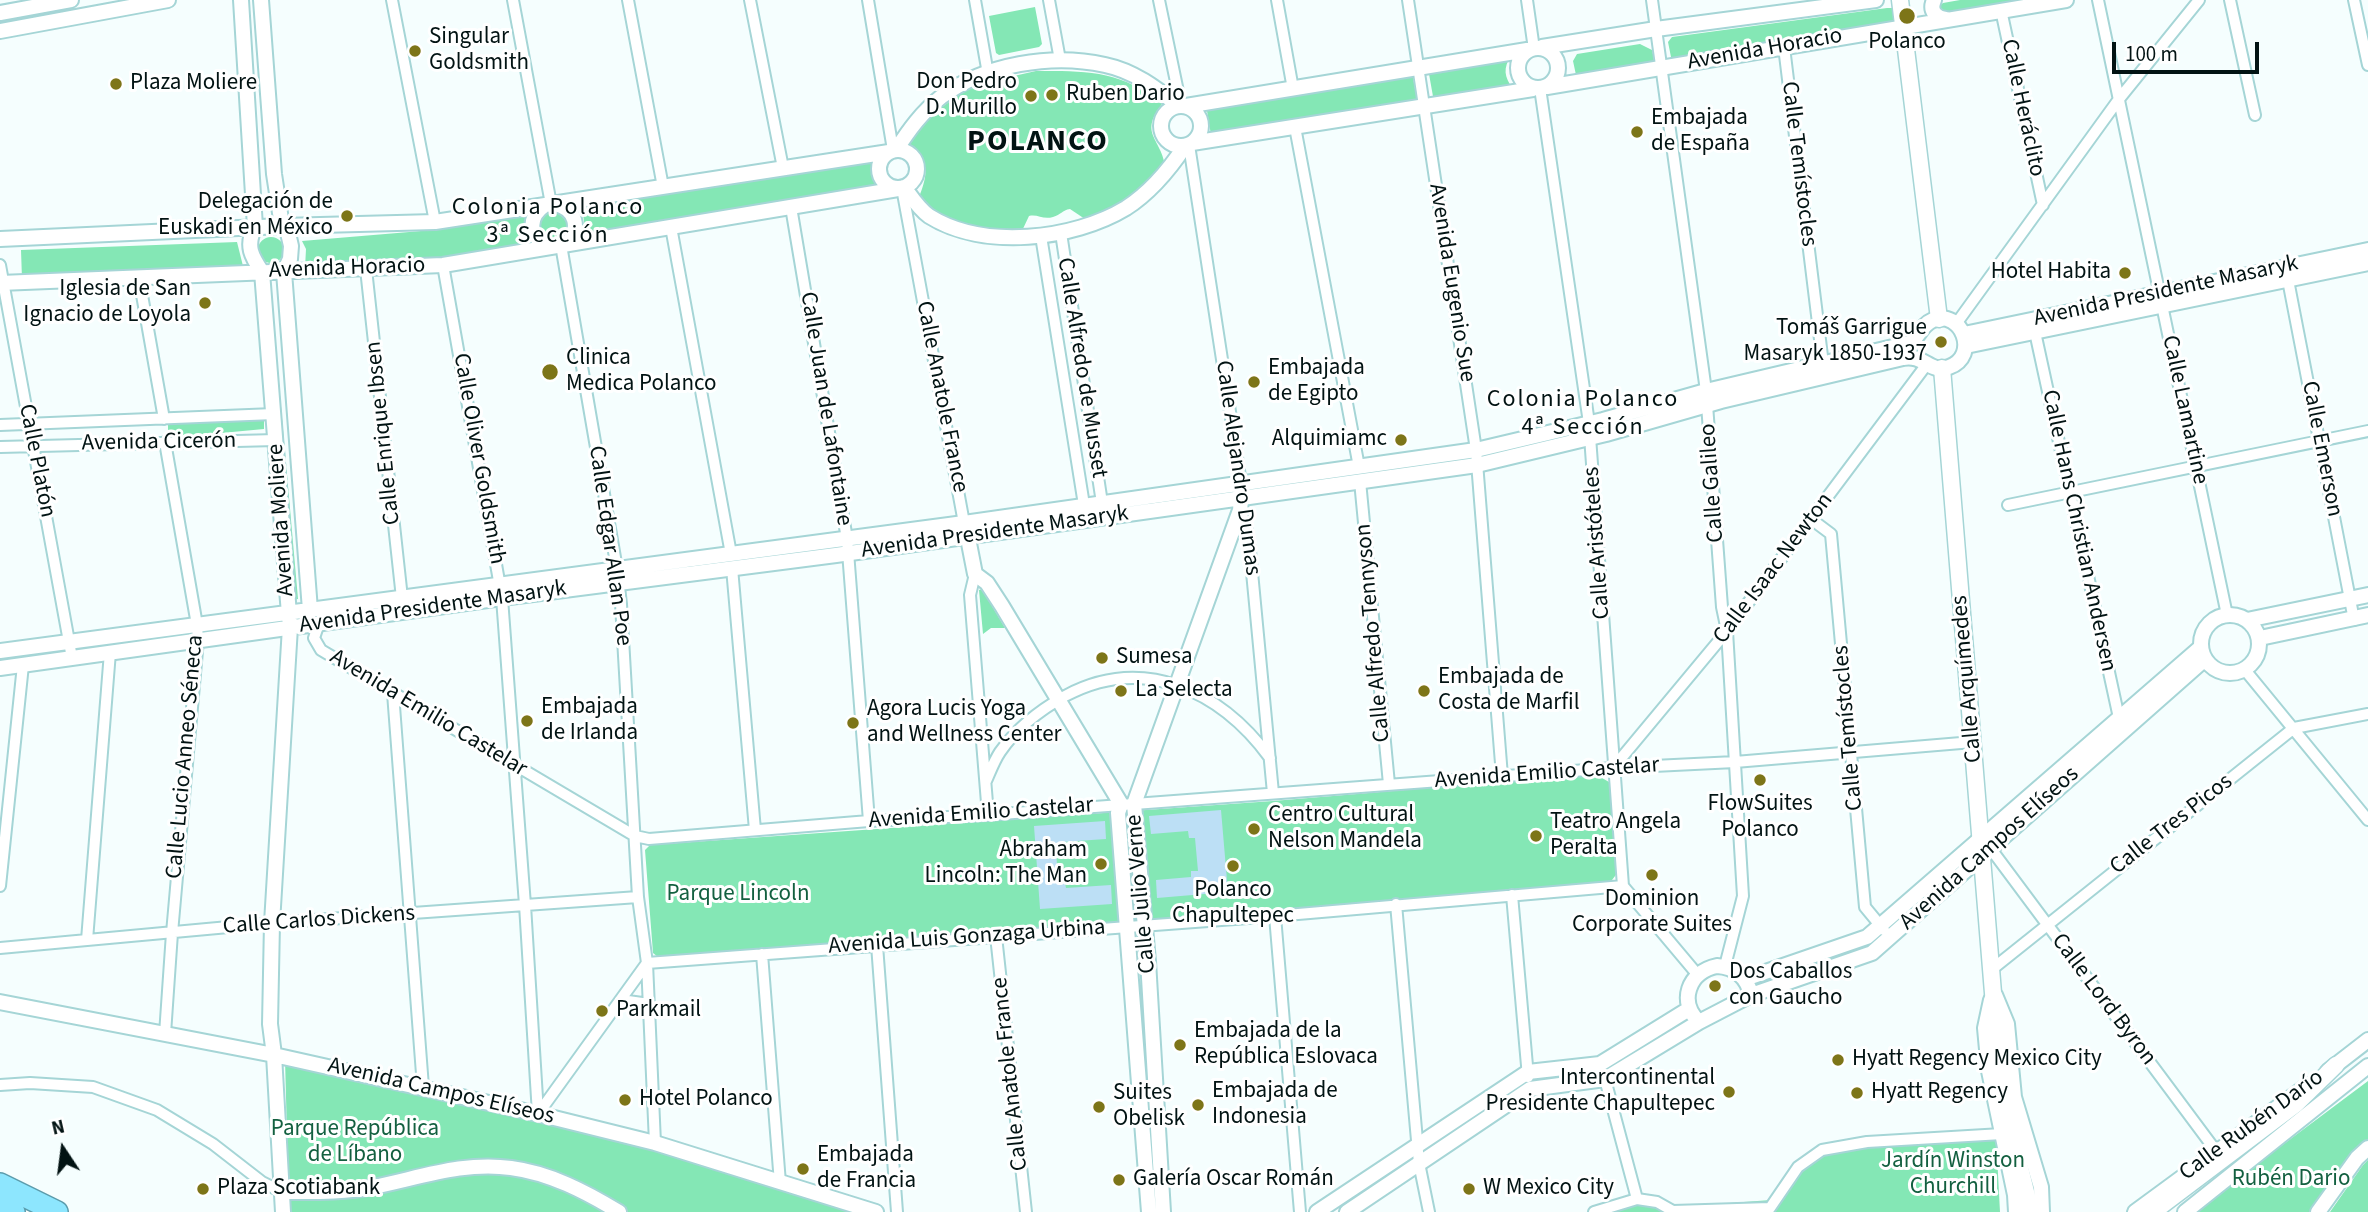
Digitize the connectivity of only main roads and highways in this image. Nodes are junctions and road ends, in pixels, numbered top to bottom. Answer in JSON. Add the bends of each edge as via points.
{"nodes":[{"id":1,"x":1899,"y":0,"type":"edge"},
{"id":2,"x":1938,"y":319,"type":"road end"},
{"id":3,"x":1934,"y":366,"type":"road end"},
{"id":4,"x":2336,"y":1065,"type":"road end"},
{"id":5,"x":0,"y":1186,"type":"edge"},
{"id":6,"x":0,"y":1200,"type":"edge"},
{"id":7,"x":0,"y":1205,"type":"edge"},
{"id":8,"x":14,"y":1212,"type":"edge"},
{"id":9,"x":25,"y":1212,"type":"edge"},
{"id":10,"x":49,"y":1212,"type":"edge"},
{"id":11,"x":57,"y":1212,"type":"edge"},
{"id":12,"x":2027,"y":1212,"type":"edge"},
{"id":13,"x":2153,"y":1212,"type":"edge"}],
"edges":[{"from":1,"to":2,"type":"main road"},
{"from":3,"to":12,"type":"main road","name":"Calle Arquímedes","via":[[1985,847],[2001,1091]]},
{"from":4,"to":13,"type":"main road","via":[[2296,1104]]},
{"from":5,"to":10,"type":"highway"},
{"from":5,"to":11,"type":"highway"},
{"from":6,"to":9,"type":"highway"},
{"from":7,"to":8,"type":"highway"}]}
